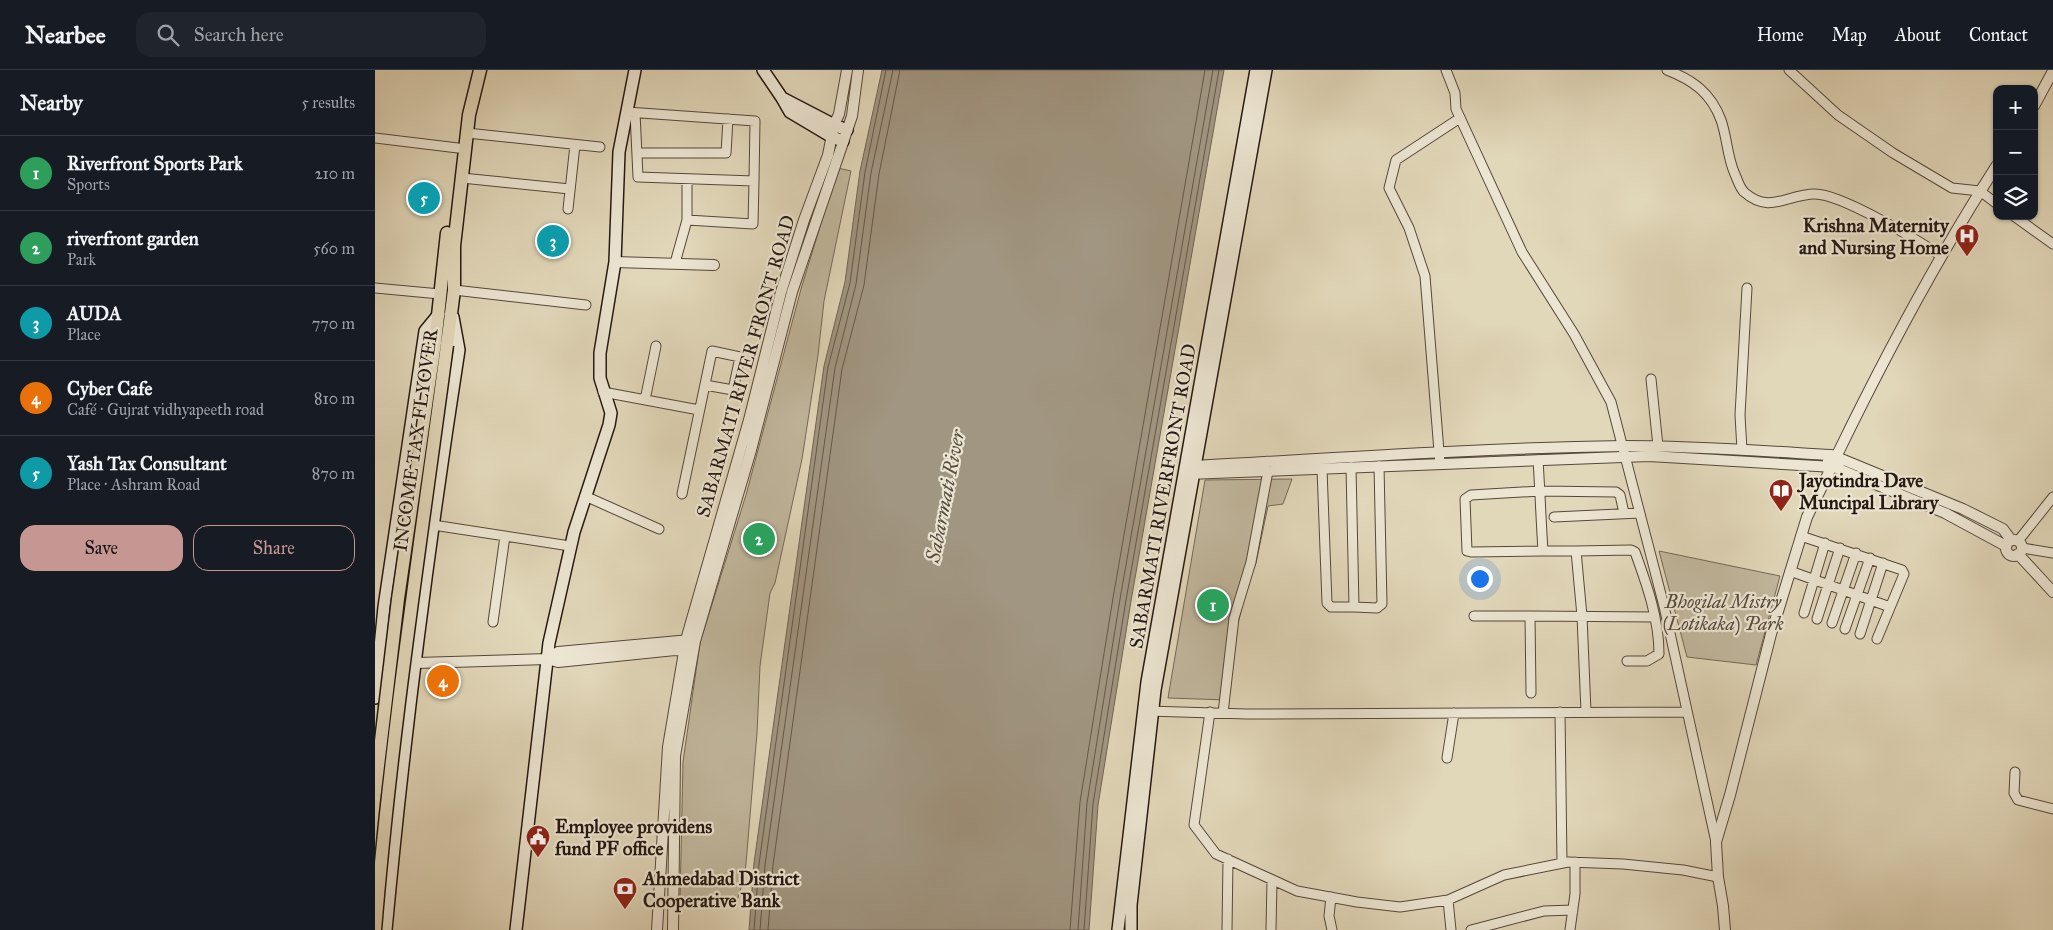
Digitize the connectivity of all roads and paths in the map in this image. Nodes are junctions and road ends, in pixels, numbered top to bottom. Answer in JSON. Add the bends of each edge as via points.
{"nodes":[{"id":1,"x":472,"y":70,"type":"edge"},
{"id":2,"x":480,"y":70,"type":"edge"},
{"id":3,"x":635,"y":70,"type":"edge"},
{"id":4,"x":763,"y":70,"type":"edge"},
{"id":5,"x":847,"y":70,"type":"edge"},
{"id":6,"x":858,"y":70,"type":"edge"},
{"id":7,"x":1255,"y":70,"type":"edge"},
{"id":8,"x":1266,"y":70,"type":"edge"},
{"id":9,"x":1446,"y":70,"type":"edge"},
{"id":10,"x":1667,"y":70,"type":"edge"},
{"id":11,"x":1789,"y":70,"type":"edge"},
{"id":12,"x":2053,"y":71,"type":"edge"},
{"id":13,"x":782,"y":98,"type":"junction"},
{"id":14,"x":2038,"y":99,"type":"edge"},
{"id":15,"x":631,"y":113,"type":"junction"},
{"id":16,"x":1460,"y":118,"type":"junction"},
{"id":17,"x":728,"y":119,"type":"junction"},
{"id":18,"x":834,"y":125,"type":"junction"},
{"id":19,"x":847,"y":130,"type":"junction"},
{"id":20,"x":467,"y":133,"type":"junction"},
{"id":21,"x":375,"y":138,"type":"edge"},
{"id":22,"x":838,"y":139,"type":"junction"},
{"id":23,"x":575,"y":145,"type":"junction"},
{"id":24,"x":600,"y":147,"type":"dead end"},
{"id":25,"x":458,"y":148,"type":"junction"},
{"id":26,"x":637,"y":153,"type":"junction"},
{"id":27,"x":1993,"y":171,"type":"edge"},
{"id":28,"x":462,"y":178,"type":"junction"},
{"id":29,"x":687,"y":179,"type":"junction"},
{"id":30,"x":753,"y":181,"type":"junction"},
{"id":31,"x":570,"y":189,"type":"junction"},
{"id":32,"x":1980,"y":191,"type":"junction"},
{"id":33,"x":1993,"y":201,"type":"edge"},
{"id":34,"x":568,"y":209,"type":"dead end"},
{"id":35,"x":687,"y":220,"type":"junction"},
{"id":36,"x":2020,"y":220,"type":"edge"},
{"id":37,"x":2053,"y":244,"type":"edge"},
{"id":38,"x":1941,"y":256,"type":"junction"},
{"id":39,"x":615,"y":262,"type":"junction"},
{"id":40,"x":675,"y":263,"type":"junction"},
{"id":41,"x":714,"y":265,"type":"dead end"},
{"id":42,"x":375,"y":288,"type":"edge"},
{"id":43,"x":1747,"y":288,"type":"dead end"},
{"id":44,"x":454,"y":290,"type":"junction"},
{"id":45,"x":440,"y":294,"type":"junction"},
{"id":46,"x":586,"y":305,"type":"dead end"},
{"id":47,"x":445,"y":314,"type":"junction"},
{"id":48,"x":441,"y":344,"type":"junction"},
{"id":49,"x":656,"y":346,"type":"dead end"},
{"id":50,"x":1651,"y":379,"type":"dead end"},
{"id":51,"x":705,"y":385,"type":"junction"},
{"id":52,"x":603,"y":392,"type":"junction"},
{"id":53,"x":645,"y":400,"type":"junction"},
{"id":54,"x":699,"y":410,"type":"junction"},
{"id":55,"x":1658,"y":446,"type":"junction"},
{"id":56,"x":1742,"y":450,"type":"junction"},
{"id":57,"x":1624,"y":452,"type":"junction"},
{"id":58,"x":1440,"y":458,"type":"junction"},
{"id":59,"x":1538,"y":460,"type":"junction"},
{"id":60,"x":1834,"y":461,"type":"junction"},
{"id":61,"x":1379,"y":466,"type":"junction"},
{"id":62,"x":1351,"y":468,"type":"junction"},
{"id":63,"x":1322,"y":469,"type":"junction"},
{"id":64,"x":1189,"y":470,"type":"junction"},
{"id":65,"x":1268,"y":471,"type":"junction"},
{"id":66,"x":1540,"y":491,"type":"junction"},
{"id":67,"x":682,"y":494,"type":"dead end"},
{"id":68,"x":585,"y":496,"type":"junction"},
{"id":69,"x":2053,"y":497,"type":"edge"},
{"id":70,"x":1624,"y":513,"type":"junction"},
{"id":71,"x":1641,"y":513,"type":"junction"},
{"id":72,"x":1554,"y":517,"type":"dead end"},
{"id":73,"x":433,"y":525,"type":"junction"},
{"id":74,"x":659,"y":529,"type":"dead end"},
{"id":75,"x":505,"y":536,"type":"junction"},
{"id":76,"x":1801,"y":536,"type":"junction"},
{"id":77,"x":1825,"y":544,"type":"junction"},
{"id":78,"x":571,"y":546,"type":"junction"},
{"id":79,"x":2015,"y":546,"type":"junction"},
{"id":80,"x":1840,"y":548,"type":"junction"},
{"id":81,"x":1543,"y":551,"type":"junction"},
{"id":82,"x":1576,"y":551,"type":"junction"},
{"id":83,"x":2053,"y":553,"type":"edge"},
{"id":84,"x":1856,"y":554,"type":"junction"},
{"id":85,"x":1870,"y":558,"type":"junction"},
{"id":86,"x":1883,"y":563,"type":"junction"},
{"id":87,"x":1790,"y":571,"type":"junction"},
{"id":88,"x":1814,"y":580,"type":"junction"},
{"id":89,"x":1828,"y":585,"type":"junction"},
{"id":90,"x":1844,"y":590,"type":"junction"},
{"id":91,"x":2053,"y":592,"type":"edge"},
{"id":92,"x":1857,"y":595,"type":"junction"},
{"id":93,"x":1871,"y":601,"type":"junction"},
{"id":94,"x":1355,"y":607,"type":"junction"},
{"id":95,"x":1890,"y":607,"type":"junction"},
{"id":96,"x":1804,"y":613,"type":"dead end"},
{"id":97,"x":1474,"y":616,"type":"dead end"},
{"id":98,"x":1530,"y":616,"type":"junction"},
{"id":99,"x":1582,"y":616,"type":"junction"},
{"id":100,"x":1655,"y":617,"type":"junction"},
{"id":101,"x":1817,"y":619,"type":"dead end"},
{"id":102,"x":493,"y":622,"type":"dead end"},
{"id":103,"x":1833,"y":623,"type":"dead end"},
{"id":104,"x":1845,"y":628,"type":"dead end"},
{"id":105,"x":1860,"y":634,"type":"dead end"},
{"id":106,"x":1877,"y":639,"type":"dead end"},
{"id":107,"x":690,"y":640,"type":"junction"},
{"id":108,"x":688,"y":651,"type":"junction"},
{"id":109,"x":547,"y":660,"type":"junction"},
{"id":110,"x":1627,"y":661,"type":"dead end"},
{"id":111,"x":413,"y":663,"type":"junction"},
{"id":112,"x":377,"y":664,"type":"edge"},
{"id":113,"x":1531,"y":693,"type":"dead end"},
{"id":114,"x":375,"y":698,"type":"edge"},
{"id":115,"x":1148,"y":711,"type":"junction"},
{"id":116,"x":1210,"y":712,"type":"junction"},
{"id":117,"x":1560,"y":712,"type":"junction"},
{"id":118,"x":1586,"y":712,"type":"junction"},
{"id":119,"x":1686,"y":712,"type":"junction"},
{"id":120,"x":1223,"y":713,"type":"junction"},
{"id":121,"x":1454,"y":713,"type":"junction"},
{"id":122,"x":1447,"y":758,"type":"dead end"},
{"id":123,"x":2015,"y":772,"type":"dead end"},
{"id":124,"x":375,"y":791,"type":"edge"},
{"id":125,"x":2053,"y":809,"type":"edge"},
{"id":126,"x":1716,"y":842,"type":"junction"},
{"id":127,"x":1228,"y":860,"type":"junction"},
{"id":128,"x":1575,"y":862,"type":"junction"},
{"id":129,"x":1562,"y":863,"type":"junction"},
{"id":130,"x":1718,"y":877,"type":"junction"},
{"id":131,"x":1272,"y":880,"type":"junction"},
{"id":132,"x":1331,"y":898,"type":"junction"},
{"id":133,"x":1448,"y":900,"type":"junction"},
{"id":134,"x":1573,"y":910,"type":"junction"},
{"id":135,"x":375,"y":930,"type":"edge"},
{"id":136,"x":386,"y":930,"type":"edge"},
{"id":137,"x":516,"y":930,"type":"edge"},
{"id":138,"x":657,"y":930,"type":"edge"},
{"id":139,"x":673,"y":930,"type":"edge"},
{"id":140,"x":1118,"y":930,"type":"edge"},
{"id":141,"x":1131,"y":930,"type":"edge"},
{"id":142,"x":1227,"y":930,"type":"edge"},
{"id":143,"x":1271,"y":930,"type":"edge"},
{"id":144,"x":1332,"y":930,"type":"edge"},
{"id":145,"x":1451,"y":930,"type":"edge"},
{"id":146,"x":1471,"y":930,"type":"edge"},
{"id":147,"x":1570,"y":930,"type":"edge"},
{"id":148,"x":1725,"y":930,"type":"edge"}],
"edges":[{"from":1,"to":25,"type":"main road"},
{"from":2,"to":20,"type":"main road"},
{"from":3,"to":15,"type":"main road"},
{"from":4,"to":13,"type":"main road"},
{"from":5,"to":18,"type":"street"},
{"from":6,"to":19,"type":"street"},
{"from":7,"to":64,"type":"main road","name":"SABARMATI RIVERFRONT ROAD"},
{"from":8,"to":64,"type":"main road","name":"SABARMATI RIVERFRONT ROAD"},
{"from":9,"to":16,"type":"street"},
{"from":10,"to":38,"type":"street","via":[[1681,75],[1707,94],[1721,120],[1741,190],[1757,202],[1769,204],[1815,194],[1837,198]]},
{"from":11,"to":32,"type":"street","via":[[1838,115],[1893,153],[1952,188]]},
{"from":12,"to":14,"type":"street"},
{"from":13,"to":18,"type":"main road"},
{"from":13,"to":22,"type":"main road","via":[[790,112]]},
{"from":15,"to":17,"type":"street"},
{"from":15,"to":26,"type":"street"},
{"from":15,"to":39,"type":"main road","via":[[619,152]]},
{"from":16,"to":57,"type":"street","via":[[1522,252],[1574,334],[1611,402]]},
{"from":16,"to":58,"type":"street","via":[[1396,160],[1389,188],[1409,228],[1425,276]]},
{"from":17,"to":26,"type":"street","via":[[726,153]]},
{"from":17,"to":30,"type":"street","via":[[755,121]]},
{"from":18,"to":19,"type":"main road"},
{"from":18,"to":22,"type":"street"},
{"from":19,"to":22,"type":"street"},
{"from":20,"to":23,"type":"street"},
{"from":20,"to":28,"type":"main road"},
{"from":21,"to":25,"type":"street"},
{"from":22,"to":107,"type":"street","via":[[792,292],[751,450]]},
{"from":23,"to":24,"type":"street"},
{"from":23,"to":31,"type":"street"},
{"from":25,"to":45,"type":"main road"},
{"from":26,"to":29,"type":"street","via":[[638,177]]},
{"from":27,"to":32,"type":"street"},
{"from":28,"to":31,"type":"street"},
{"from":28,"to":44,"type":"main road","via":[[454,246]]},
{"from":29,"to":30,"type":"street"},
{"from":29,"to":35,"type":"street"},
{"from":30,"to":35,"type":"street","via":[[753,224]]},
{"from":31,"to":34,"type":"street"},
{"from":32,"to":33,"type":"street"},
{"from":32,"to":38,"type":"street"},
{"from":35,"to":40,"type":"street"},
{"from":36,"to":37,"type":"street"},
{"from":38,"to":60,"type":"street"},
{"from":39,"to":40,"type":"street"},
{"from":39,"to":52,"type":"main road","via":[[600,353]]},
{"from":40,"to":41,"type":"street"},
{"from":42,"to":45,"type":"street"},
{"from":43,"to":56,"type":"street","via":[[1740,416]]},
{"from":44,"to":46,"type":"street"},
{"from":44,"to":47,"type":"main road"},
{"from":45,"to":47,"type":"main road"},
{"from":47,"to":48,"type":"main road","name":"INCOME TAX FLYOVER"},
{"from":47,"to":73,"type":"main road","via":[[459,350]]},
{"from":47,"to":112,"type":"main road","via":[[425,331]]},
{"from":48,"to":124,"type":"main road","name":"INCOME TAX FLYOVER","bridge":true,"via":[[398,599]]},
{"from":48,"to":135,"type":"main road","name":"INCOME TAX FLYOVER","bridge":true,"via":[[383,832]]},
{"from":49,"to":53,"type":"street"},
{"from":50,"to":55,"type":"street"},
{"from":51,"to":51,"type":"street","via":[[712,350],[740,357],[733,390]]},
{"from":51,"to":54,"type":"street"},
{"from":52,"to":53,"type":"street"},
{"from":52,"to":68,"type":"main road","via":[[611,413],[609,425]]},
{"from":53,"to":54,"type":"street"},
{"from":54,"to":67,"type":"street"},
{"from":55,"to":56,"type":"street"},
{"from":55,"to":57,"type":"street"},
{"from":56,"to":60,"type":"street"},
{"from":57,"to":58,"type":"street"},
{"from":57,"to":59,"type":"street"},
{"from":57,"to":60,"type":"street","via":[[1808,466]]},
{"from":57,"to":71,"type":"street"},
{"from":58,"to":59,"type":"street"},
{"from":58,"to":61,"type":"street"},
{"from":58,"to":64,"type":"street"},
{"from":59,"to":66,"type":"street"},
{"from":60,"to":76,"type":"street"},
{"from":60,"to":79,"type":"street","via":[[1963,508],[2003,529]]},
{"from":61,"to":62,"type":"street"},
{"from":61,"to":94,"type":"street","via":[[1382,604],[1377,608]]},
{"from":62,"to":63,"type":"street"},
{"from":62,"to":94,"type":"street"},
{"from":63,"to":65,"type":"street"},
{"from":63,"to":94,"type":"street","via":[[1327,603],[1331,607]]},
{"from":64,"to":65,"type":"street"},
{"from":64,"to":115,"type":"main road","name":"SABARMATI RIVERFRONT ROAD"},
{"from":65,"to":120,"type":"street","via":[[1251,562],[1234,618]]},
{"from":66,"to":70,"type":"street","via":[[1616,492],[1620,495]]},
{"from":66,"to":81,"type":"street"},
{"from":66,"to":81,"type":"street","via":[[1467,496],[1466,546],[1471,552]]},
{"from":68,"to":74,"type":"street"},
{"from":68,"to":78,"type":"main road"},
{"from":69,"to":79,"type":"street"},
{"from":70,"to":71,"type":"street"},
{"from":70,"to":72,"type":"street"},
{"from":71,"to":119,"type":"street"},
{"from":73,"to":75,"type":"street"},
{"from":73,"to":111,"type":"main road"},
{"from":75,"to":78,"type":"street"},
{"from":75,"to":102,"type":"street"},
{"from":76,"to":77,"type":"street"},
{"from":76,"to":87,"type":"street"},
{"from":77,"to":80,"type":"street"},
{"from":77,"to":88,"type":"street"},
{"from":78,"to":109,"type":"main road"},
{"from":79,"to":83,"type":"street"},
{"from":79,"to":91,"type":"street"},
{"from":80,"to":84,"type":"street"},
{"from":80,"to":89,"type":"street"},
{"from":81,"to":82,"type":"street"},
{"from":82,"to":99,"type":"street"},
{"from":82,"to":100,"type":"street","via":[[1635,552]]},
{"from":84,"to":85,"type":"street"},
{"from":84,"to":90,"type":"street"},
{"from":85,"to":86,"type":"street"},
{"from":85,"to":92,"type":"street"},
{"from":86,"to":93,"type":"street"},
{"from":86,"to":95,"type":"street","via":[[1902,570],[1904,574]]},
{"from":87,"to":88,"type":"street"},
{"from":87,"to":126,"type":"street"},
{"from":88,"to":89,"type":"street"},
{"from":88,"to":96,"type":"street"},
{"from":89,"to":90,"type":"street"},
{"from":89,"to":101,"type":"street"},
{"from":90,"to":92,"type":"street"},
{"from":90,"to":103,"type":"street"},
{"from":92,"to":93,"type":"street"},
{"from":92,"to":104,"type":"street"},
{"from":93,"to":95,"type":"street"},
{"from":93,"to":105,"type":"street"},
{"from":95,"to":106,"type":"street"},
{"from":97,"to":98,"type":"street"},
{"from":98,"to":99,"type":"street"},
{"from":98,"to":113,"type":"street"},
{"from":99,"to":100,"type":"street"},
{"from":99,"to":118,"type":"street"},
{"from":100,"to":110,"type":"street","via":[[1659,654],[1647,661]]},
{"from":107,"to":108,"type":"street"},
{"from":107,"to":109,"type":"street","via":[[558,652]]},
{"from":108,"to":109,"type":"street","via":[[558,662]]},
{"from":108,"to":138,"type":"street","via":[[668,747]]},
{"from":108,"to":139,"type":"street","via":[[675,756]]},
{"from":109,"to":111,"type":"street"},
{"from":109,"to":137,"type":"main road"},
{"from":111,"to":112,"type":"street"},
{"from":111,"to":136,"type":"main road"},
{"from":112,"to":114,"type":"main road"},
{"from":115,"to":116,"type":"street"},
{"from":115,"to":140,"type":"main road","name":"SABARMATI RIVERFRONT ROAD"},
{"from":115,"to":141,"type":"main road","name":"SABARMATI RIVERFRONT ROAD"},
{"from":116,"to":120,"type":"street"},
{"from":116,"to":127,"type":"street","via":[[1194,825],[1216,854]]},
{"from":117,"to":118,"type":"street"},
{"from":117,"to":121,"type":"street"},
{"from":117,"to":129,"type":"street"},
{"from":118,"to":119,"type":"street"},
{"from":119,"to":126,"type":"street"},
{"from":120,"to":121,"type":"street"},
{"from":121,"to":122,"type":"street"},
{"from":123,"to":125,"type":"street","via":[[2014,793],[2018,800]]},
{"from":126,"to":130,"type":"street"},
{"from":127,"to":131,"type":"street"},
{"from":127,"to":142,"type":"street"},
{"from":128,"to":129,"type":"street"},
{"from":128,"to":130,"type":"street","via":[[1683,870]]},
{"from":128,"to":134,"type":"street"},
{"from":129,"to":133,"type":"street","via":[[1504,875]]},
{"from":130,"to":148,"type":"street"},
{"from":131,"to":132,"type":"street","via":[[1297,891]]},
{"from":131,"to":143,"type":"street"},
{"from":132,"to":133,"type":"street","via":[[1399,906]]},
{"from":132,"to":144,"type":"street","via":[[1329,916]]},
{"from":133,"to":145,"type":"street"},
{"from":134,"to":146,"type":"street","via":[[1544,911]]},
{"from":134,"to":147,"type":"street"}]}
